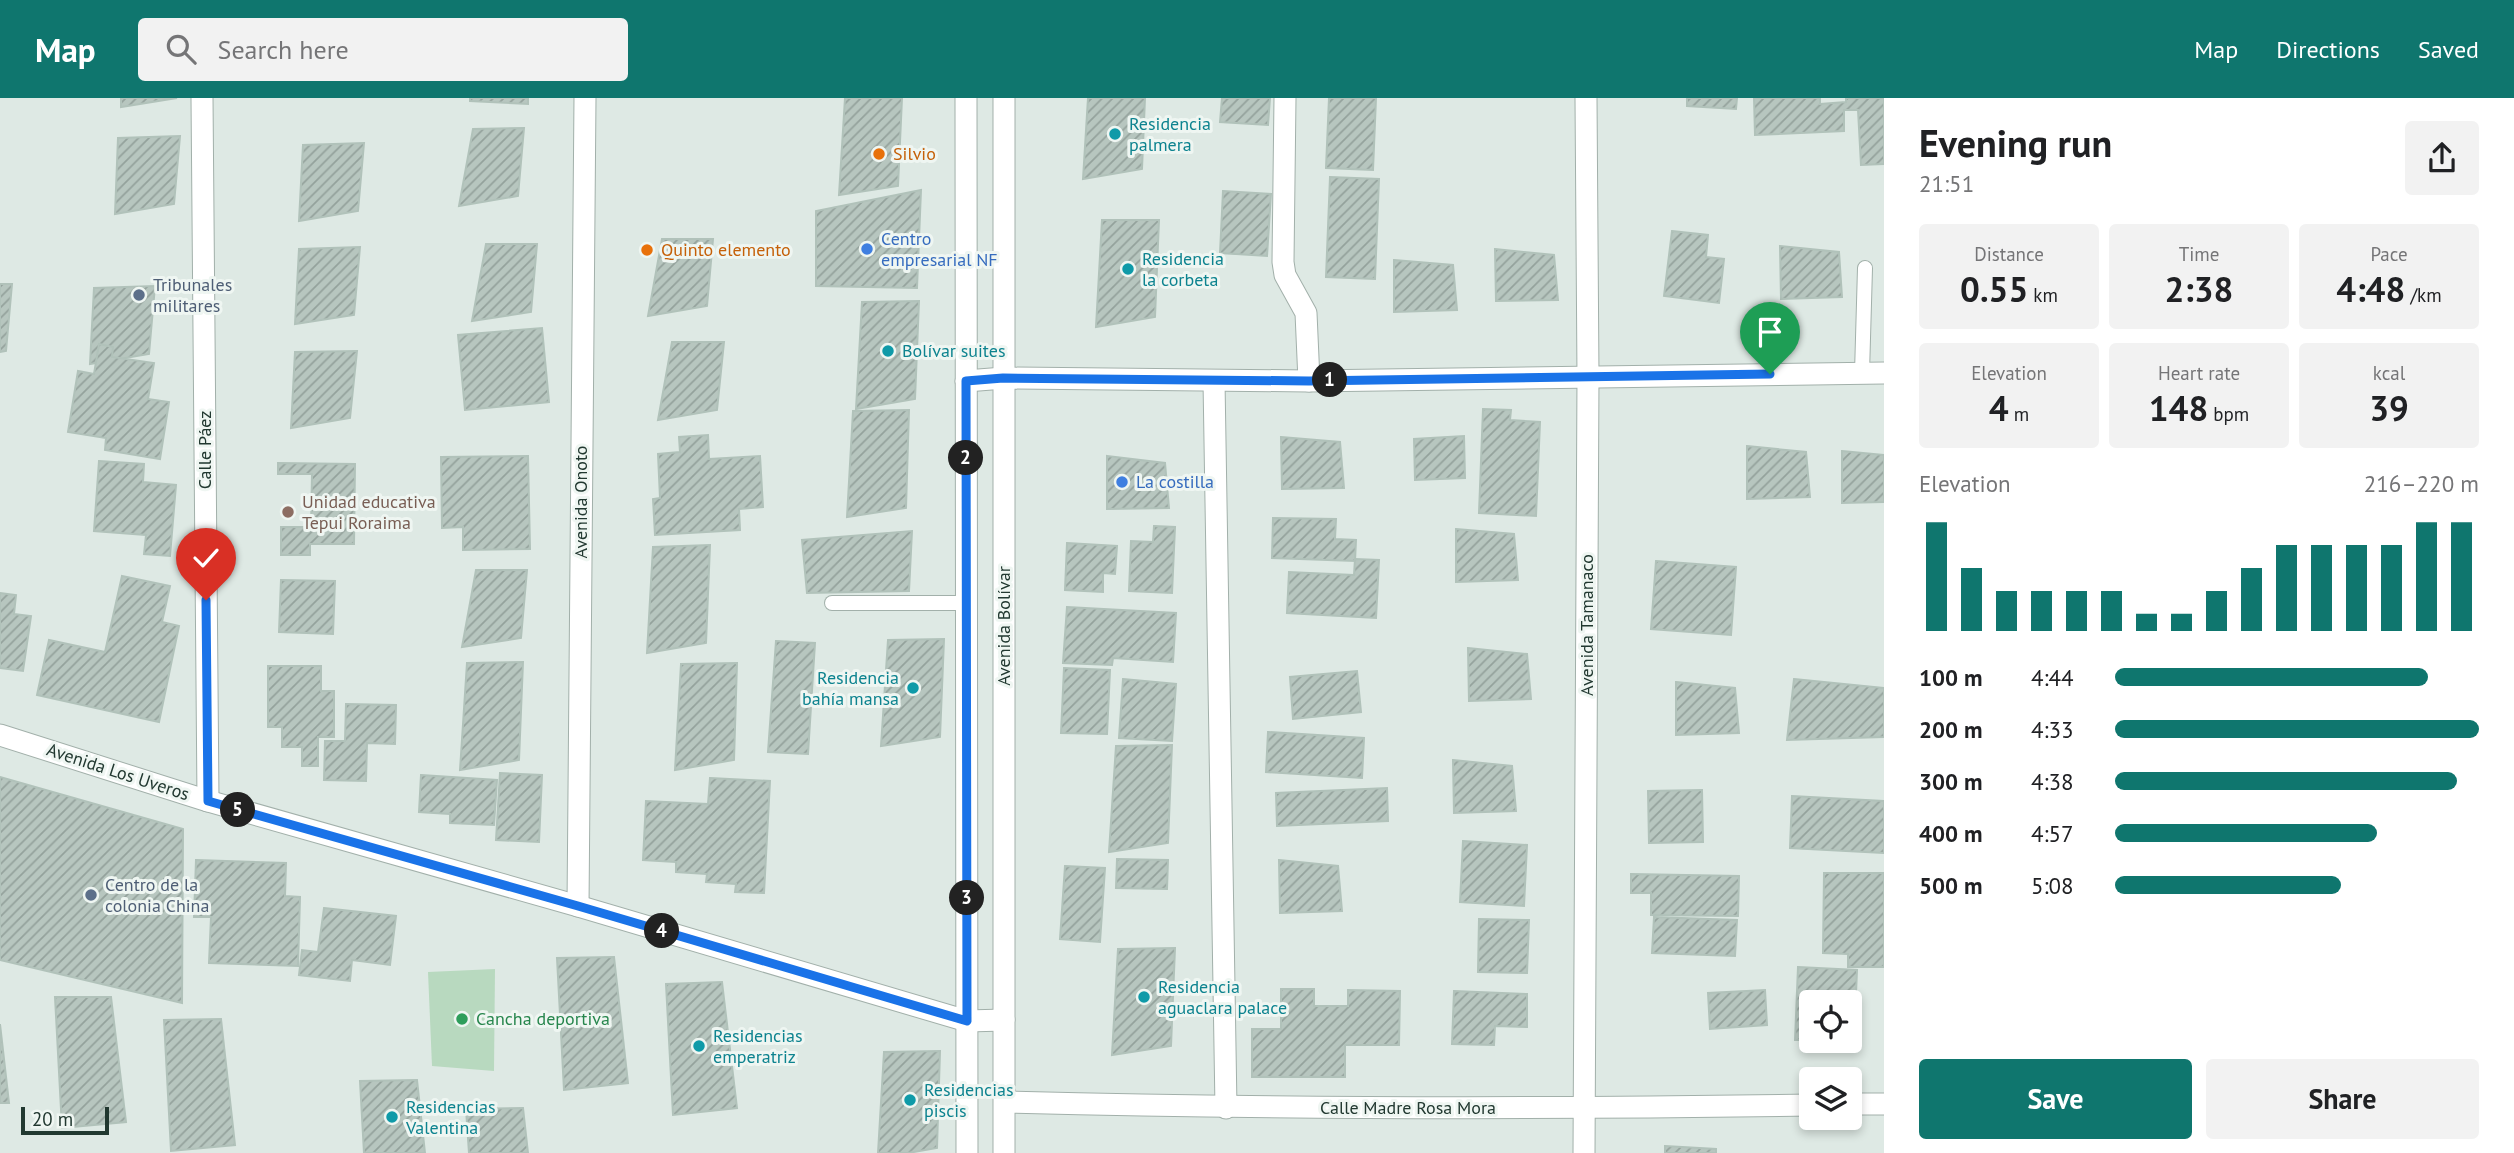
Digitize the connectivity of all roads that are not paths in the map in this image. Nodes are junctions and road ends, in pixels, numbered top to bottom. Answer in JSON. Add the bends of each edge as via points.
{"nodes":[{"id":1,"x":202,"y":98,"type":"edge"},
{"id":2,"x":585,"y":98,"type":"edge"},
{"id":3,"x":966,"y":98,"type":"edge"},
{"id":4,"x":1004,"y":98,"type":"edge"},
{"id":5,"x":1285,"y":98,"type":"edge"},
{"id":6,"x":1586,"y":98,"type":"edge"},
{"id":7,"x":1866,"y":268,"type":"dead end"},
{"id":8,"x":1862,"y":373,"type":"junction"},
{"id":9,"x":1884,"y":373,"type":"edge"},
{"id":10,"x":1588,"y":377,"type":"junction"},
{"id":11,"x":1003,"y":378,"type":"junction"},
{"id":12,"x":966,"y":381,"type":"junction"},
{"id":13,"x":1214,"y":381,"type":"junction"},
{"id":14,"x":1309,"y":381,"type":"junction"},
{"id":15,"x":832,"y":603,"type":"dead end"},
{"id":16,"x":967,"y":603,"type":"junction"},
{"id":17,"x":0,"y":735,"type":"edge"},
{"id":18,"x":208,"y":801,"type":"junction"},
{"id":19,"x":578,"y":906,"type":"junction"},
{"id":20,"x":1004,"y":1020,"type":"junction"},
{"id":21,"x":967,"y":1021,"type":"junction"},
{"id":22,"x":1005,"y":1102,"type":"junction"},
{"id":23,"x":1862,"y":1104,"type":"edge"},
{"id":24,"x":1884,"y":1104,"type":"edge"},
{"id":25,"x":1799,"y":1105,"type":"edge"},
{"id":26,"x":1226,"y":1108,"type":"junction"},
{"id":27,"x":1584,"y":1108,"type":"junction"},
{"id":28,"x":967,"y":1153,"type":"edge"},
{"id":29,"x":1004,"y":1153,"type":"edge"},
{"id":30,"x":1584,"y":1153,"type":"edge"}],
"edges":[{"from":1,"to":18,"type":"street","name":"Calle Páez"},
{"from":2,"to":19,"type":"street","name":"Avenida Onoto"},
{"from":3,"to":12,"type":"street"},
{"from":4,"to":11,"type":"street","name":"Avenida Bolívar"},
{"from":5,"to":14,"type":"street","via":[[1283,262],[1285,275],[1306,313]]},
{"from":6,"to":10,"type":"street","name":"Avenida Tamanaco"},
{"from":7,"to":8,"type":"lane"},
{"from":8,"to":9,"type":"street"},
{"from":8,"to":10,"type":"street"},
{"from":10,"to":14,"type":"street"},
{"from":10,"to":27,"type":"street","name":"Avenida Tamanaco"},
{"from":11,"to":12,"type":"street"},
{"from":11,"to":13,"type":"street"},
{"from":11,"to":20,"type":"street","name":"Avenida Bolívar"},
{"from":12,"to":16,"type":"street"},
{"from":13,"to":14,"type":"street"},
{"from":13,"to":26,"type":"street"},
{"from":15,"to":16,"type":"lane"},
{"from":16,"to":21,"type":"street"},
{"from":17,"to":18,"type":"street","name":"Avenida Los Uveros"},
{"from":18,"to":19,"type":"street","name":"Avenida Los Uveros"},
{"from":19,"to":21,"type":"street","name":"Avenida Los Uveros"},
{"from":20,"to":21,"type":"street","name":"Avenida Los Uveros"},
{"from":20,"to":22,"type":"street","name":"Avenida Bolívar"},
{"from":21,"to":28,"type":"street"},
{"from":22,"to":26,"type":"street","name":"Calle Madre Rosa Mora"},
{"from":22,"to":29,"type":"street","name":"Avenida Bolívar"},
{"from":23,"to":24,"type":"street"},
{"from":25,"to":27,"type":"street","name":"Calle Madre Rosa Mora"},
{"from":26,"to":27,"type":"street","name":"Calle Madre Rosa Mora"},
{"from":27,"to":30,"type":"street","name":"Avenida Tamanaco"}]}
